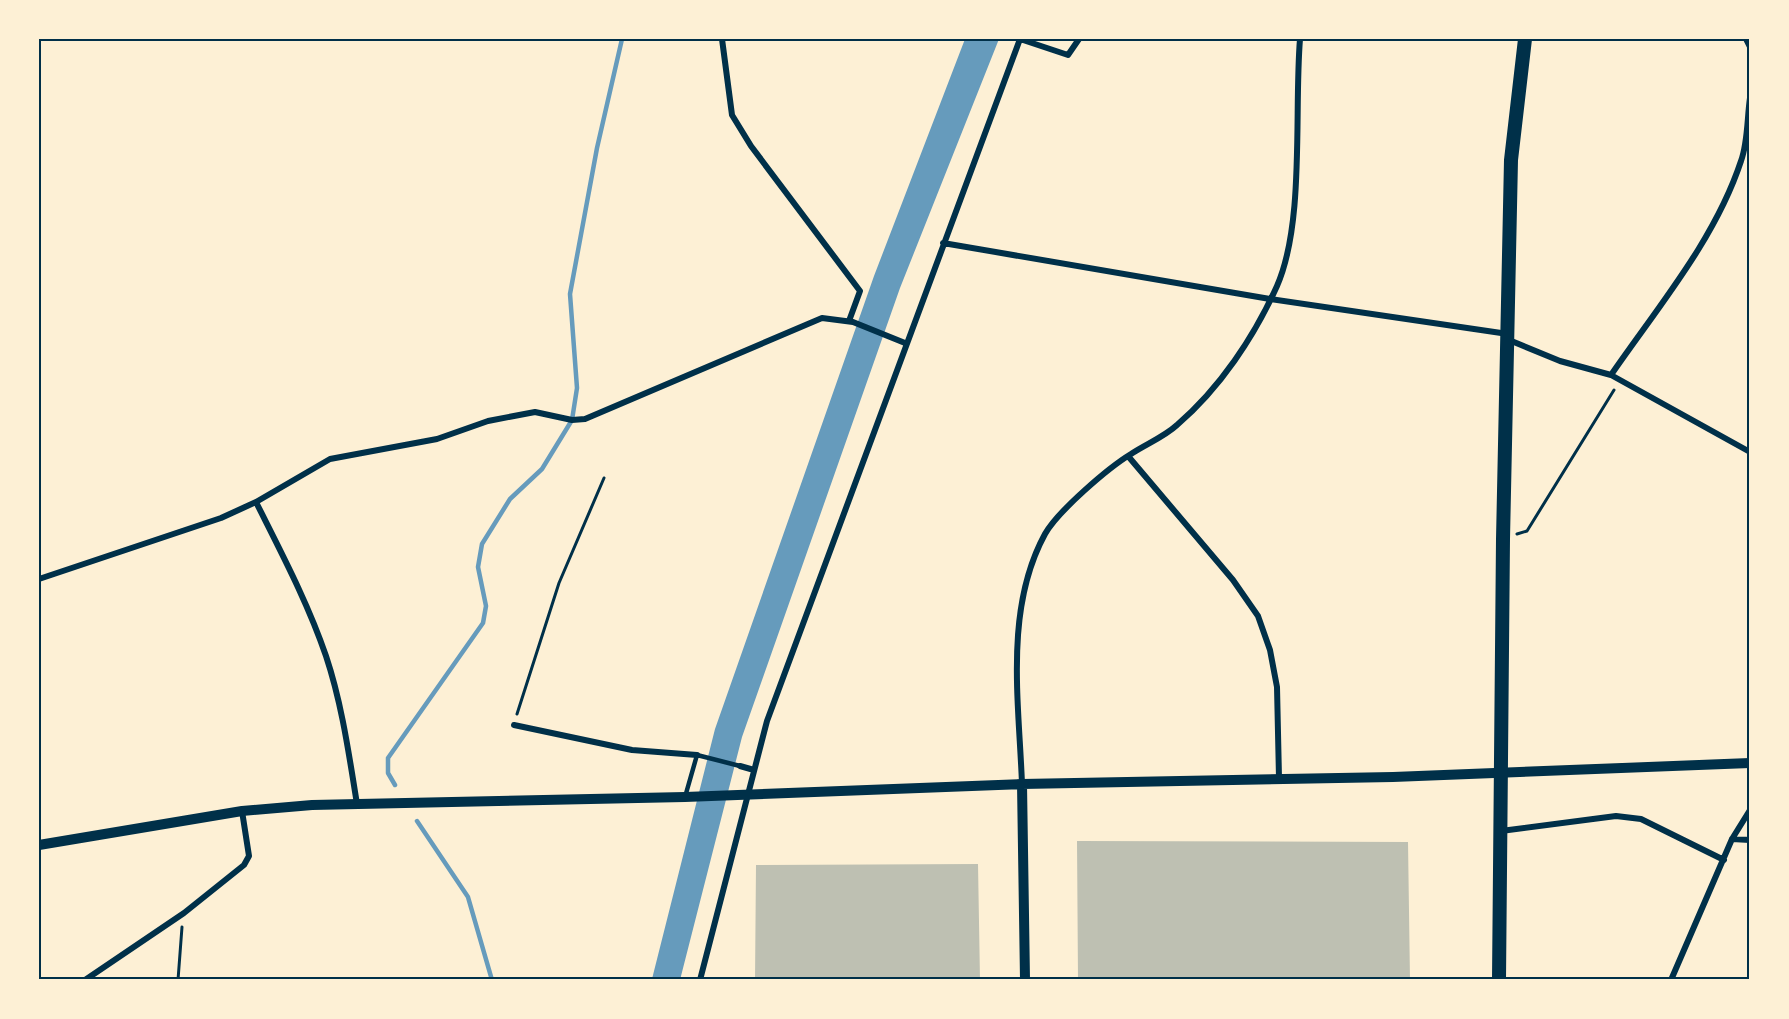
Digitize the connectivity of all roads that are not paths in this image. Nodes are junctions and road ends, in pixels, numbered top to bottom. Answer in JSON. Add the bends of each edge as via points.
{"nodes":[{"id":1,"x":722,"y":39,"type":"edge"},
{"id":2,"x":1020,"y":39,"type":"edge"},
{"id":3,"x":1079,"y":39,"type":"edge"},
{"id":4,"x":1300,"y":39,"type":"edge"},
{"id":5,"x":1525,"y":39,"type":"edge"},
{"id":6,"x":1746,"y":39,"type":"edge"},
{"id":7,"x":1750,"y":47,"type":"edge"},
{"id":8,"x":1750,"y":98,"type":"edge"},
{"id":9,"x":943,"y":243,"type":"junction"},
{"id":10,"x":1270,"y":299,"type":"junction"},
{"id":11,"x":851,"y":321,"type":"junction"},
{"id":12,"x":1509,"y":337,"type":"junction"},
{"id":13,"x":905,"y":343,"type":"junction"},
{"id":14,"x":1611,"y":375,"type":"junction"},
{"id":15,"x":1750,"y":452,"type":"edge"},
{"id":16,"x":1128,"y":456,"type":"junction"},
{"id":17,"x":256,"y":502,"type":"junction"},
{"id":18,"x":39,"y":579,"type":"edge"},
{"id":19,"x":514,"y":725,"type":"road end"},
{"id":20,"x":701,"y":756,"type":"junction"},
{"id":21,"x":1750,"y":763,"type":"edge"},
{"id":22,"x":740,"y":766,"type":"joint"},
{"id":23,"x":754,"y":770,"type":"junction"},
{"id":24,"x":1501,"y":773,"type":"junction"},
{"id":25,"x":1279,"y":778,"type":"junction"},
{"id":26,"x":1022,"y":784,"type":"junction"},
{"id":27,"x":741,"y":795,"type":"junction"},
{"id":28,"x":688,"y":796,"type":"junction"},
{"id":29,"x":357,"y":804,"type":"junction"},
{"id":30,"x":1750,"y":810,"type":"edge"},
{"id":31,"x":242,"y":811,"type":"junction"},
{"id":32,"x":1501,"y":831,"type":"junction"},
{"id":33,"x":1732,"y":839,"type":"junction"},
{"id":34,"x":1750,"y":840,"type":"edge"},
{"id":35,"x":39,"y":845,"type":"edge"},
{"id":36,"x":1724,"y":860,"type":"junction"},
{"id":37,"x":85,"y":980,"type":"edge"},
{"id":38,"x":700,"y":980,"type":"edge"},
{"id":39,"x":1025,"y":980,"type":"edge"},
{"id":40,"x":1499,"y":980,"type":"edge"},
{"id":41,"x":1671,"y":980,"type":"edge"}],
"edges":[{"from":1,"to":11,"type":"street","via":[[732,115],[860,291]]},
{"from":2,"to":3,"type":"street","via":[[1068,55]]},
{"from":2,"to":9,"type":"street"},
{"from":4,"to":10,"type":"street","via":[[1294,207],[1288,249]]},
{"from":5,"to":12,"type":"main road","via":[[1511,160]]},
{"from":6,"to":7,"type":"street"},
{"from":8,"to":14,"type":"street","via":[[1742,159],[1724,202],[1704,240]]},
{"from":9,"to":10,"type":"street"},
{"from":9,"to":13,"type":"street"},
{"from":10,"to":12,"type":"street"},
{"from":10,"to":16,"type":"street","via":[[1256,328],[1203,400],[1176,427]]},
{"from":11,"to":13,"type":"street"},
{"from":11,"to":17,"type":"street","via":[[822,318],[585,419],[535,412],[488,421],[437,439],[330,459]]},
{"from":12,"to":14,"type":"street","via":[[1560,361]]},
{"from":12,"to":24,"type":"main road"},
{"from":13,"to":23,"type":"street","via":[[767,720]]},
{"from":14,"to":15,"type":"street"},
{"from":16,"to":25,"type":"street","via":[[1233,580],[1258,616],[1277,687]]},
{"from":16,"to":26,"type":"street","via":[[1057,519],[1046,533],[1027,581],[1017,643]]},
{"from":17,"to":18,"type":"street","via":[[221,518]]},
{"from":17,"to":29,"type":"street","via":[[296,581],[326,657]]},
{"from":19,"to":20,"type":"street","via":[[632,750]]},
{"from":20,"to":22,"type":"lane"},
{"from":20,"to":28,"type":"lane"},
{"from":21,"to":24,"type":"street"},
{"from":22,"to":23,"type":"street"},
{"from":23,"to":27,"type":"street"},
{"from":24,"to":25,"type":"street"},
{"from":24,"to":32,"type":"main road"},
{"from":25,"to":26,"type":"street"},
{"from":26,"to":27,"type":"street"},
{"from":26,"to":39,"type":"street"},
{"from":27,"to":28,"type":"street"},
{"from":27,"to":38,"type":"street"},
{"from":28,"to":29,"type":"street"},
{"from":29,"to":31,"type":"street"},
{"from":30,"to":33,"type":"street"},
{"from":31,"to":35,"type":"street"},
{"from":31,"to":37,"type":"street","via":[[249,856],[244,865],[184,913]]},
{"from":32,"to":36,"type":"street","via":[[1616,816],[1641,819]]},
{"from":32,"to":40,"type":"main road"},
{"from":33,"to":34,"type":"street"},
{"from":33,"to":36,"type":"street"},
{"from":36,"to":41,"type":"street"}]}
